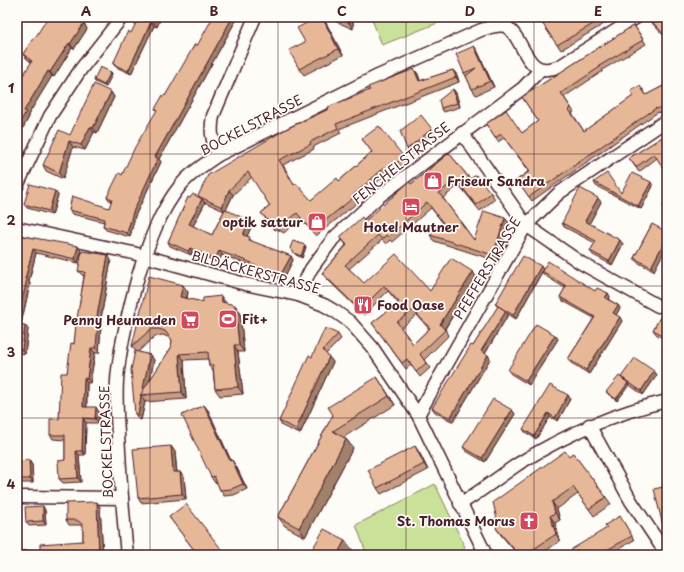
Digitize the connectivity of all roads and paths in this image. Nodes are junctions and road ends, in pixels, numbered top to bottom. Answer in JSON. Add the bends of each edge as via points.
{"nodes":[{"id":1,"x":122,"y":17,"type":"edge"},
{"id":2,"x":255,"y":17,"type":"edge"},
{"id":3,"x":637,"y":17,"type":"edge"},
{"id":4,"x":505,"y":22,"type":"edge"},
{"id":5,"x":540,"y":70,"type":"junction"},
{"id":6,"x":667,"y":120,"type":"edge"},
{"id":7,"x":462,"y":132,"type":"junction"},
{"id":8,"x":218,"y":155,"type":"junction"},
{"id":9,"x":17,"y":186,"type":"edge"},
{"id":10,"x":526,"y":224,"type":"junction"},
{"id":11,"x":17,"y":228,"type":"edge"},
{"id":12,"x":144,"y":256,"type":"junction"},
{"id":13,"x":298,"y":295,"type":"junction"},
{"id":14,"x":658,"y":306,"type":"dead end"},
{"id":15,"x":667,"y":401,"type":"edge"},
{"id":16,"x":418,"y":415,"type":"junction"},
{"id":17,"x":589,"y":425,"type":"junction"},
{"id":18,"x":17,"y":497,"type":"edge"},
{"id":19,"x":122,"y":498,"type":"junction"},
{"id":20,"x":460,"y":504,"type":"junction"},
{"id":21,"x":127,"y":555,"type":"edge"},
{"id":22,"x":486,"y":555,"type":"edge"},
{"id":23,"x":667,"y":555,"type":"edge"}],
"edges":[{"from":1,"to":9,"type":"street","via":[[81,69],[50,116]]},
{"from":2,"to":8,"type":"street","via":[[210,127],[212,142]]},
{"from":3,"to":5,"type":"street","via":[[560,66],[548,71]]},
{"from":4,"to":5,"type":"street","name":"BOCKELSTRASSE","via":[[534,66]]},
{"from":4,"to":8,"type":"street","name":"BOCKELSTRASSE","via":[[414,60]]},
{"from":5,"to":7,"type":"street","name":"FENCHELSTRASSE","via":[[523,88]]},
{"from":6,"to":10,"type":"street","name":"PFEFFERSTRASSE","via":[[559,193]]},
{"from":7,"to":10,"type":"street"},
{"from":7,"to":13,"type":"street","name":"FENCHELSTRASSE","via":[[377,198],[332,239],[311,269]]},
{"from":8,"to":12,"type":"street","name":"BOCKELSTRASSE","via":[[181,184],[157,222]]},
{"from":10,"to":14,"type":"street","via":[[581,263]]},
{"from":10,"to":16,"type":"street","name":"PFEFFERSTRASSE"},
{"from":11,"to":12,"type":"street","name":"BILDÄCKERSTRASSE"},
{"from":12,"to":13,"type":"street","name":"BILDÄCKERSTRASSE","via":[[245,284]]},
{"from":12,"to":19,"type":"street","name":"BOCKELSTRASSE","via":[[124,331],[118,371],[116,397]]},
{"from":13,"to":16,"type":"street","name":"BILDÄCKERSTRASSE","via":[[324,305],[350,322],[372,347]]},
{"from":15,"to":17,"type":"street"},
{"from":16,"to":20,"type":"street","name":"BILDÄCKERSTRASSE"},
{"from":17,"to":20,"type":"street","via":[[518,465]]},
{"from":17,"to":23,"type":"street","via":[[631,501]]},
{"from":18,"to":19,"type":"street"},
{"from":19,"to":21,"type":"street","name":"BOCKELSTRASSE"},
{"from":20,"to":22,"type":"street","name":"BILDÄCKERSTRASSE"}]}
